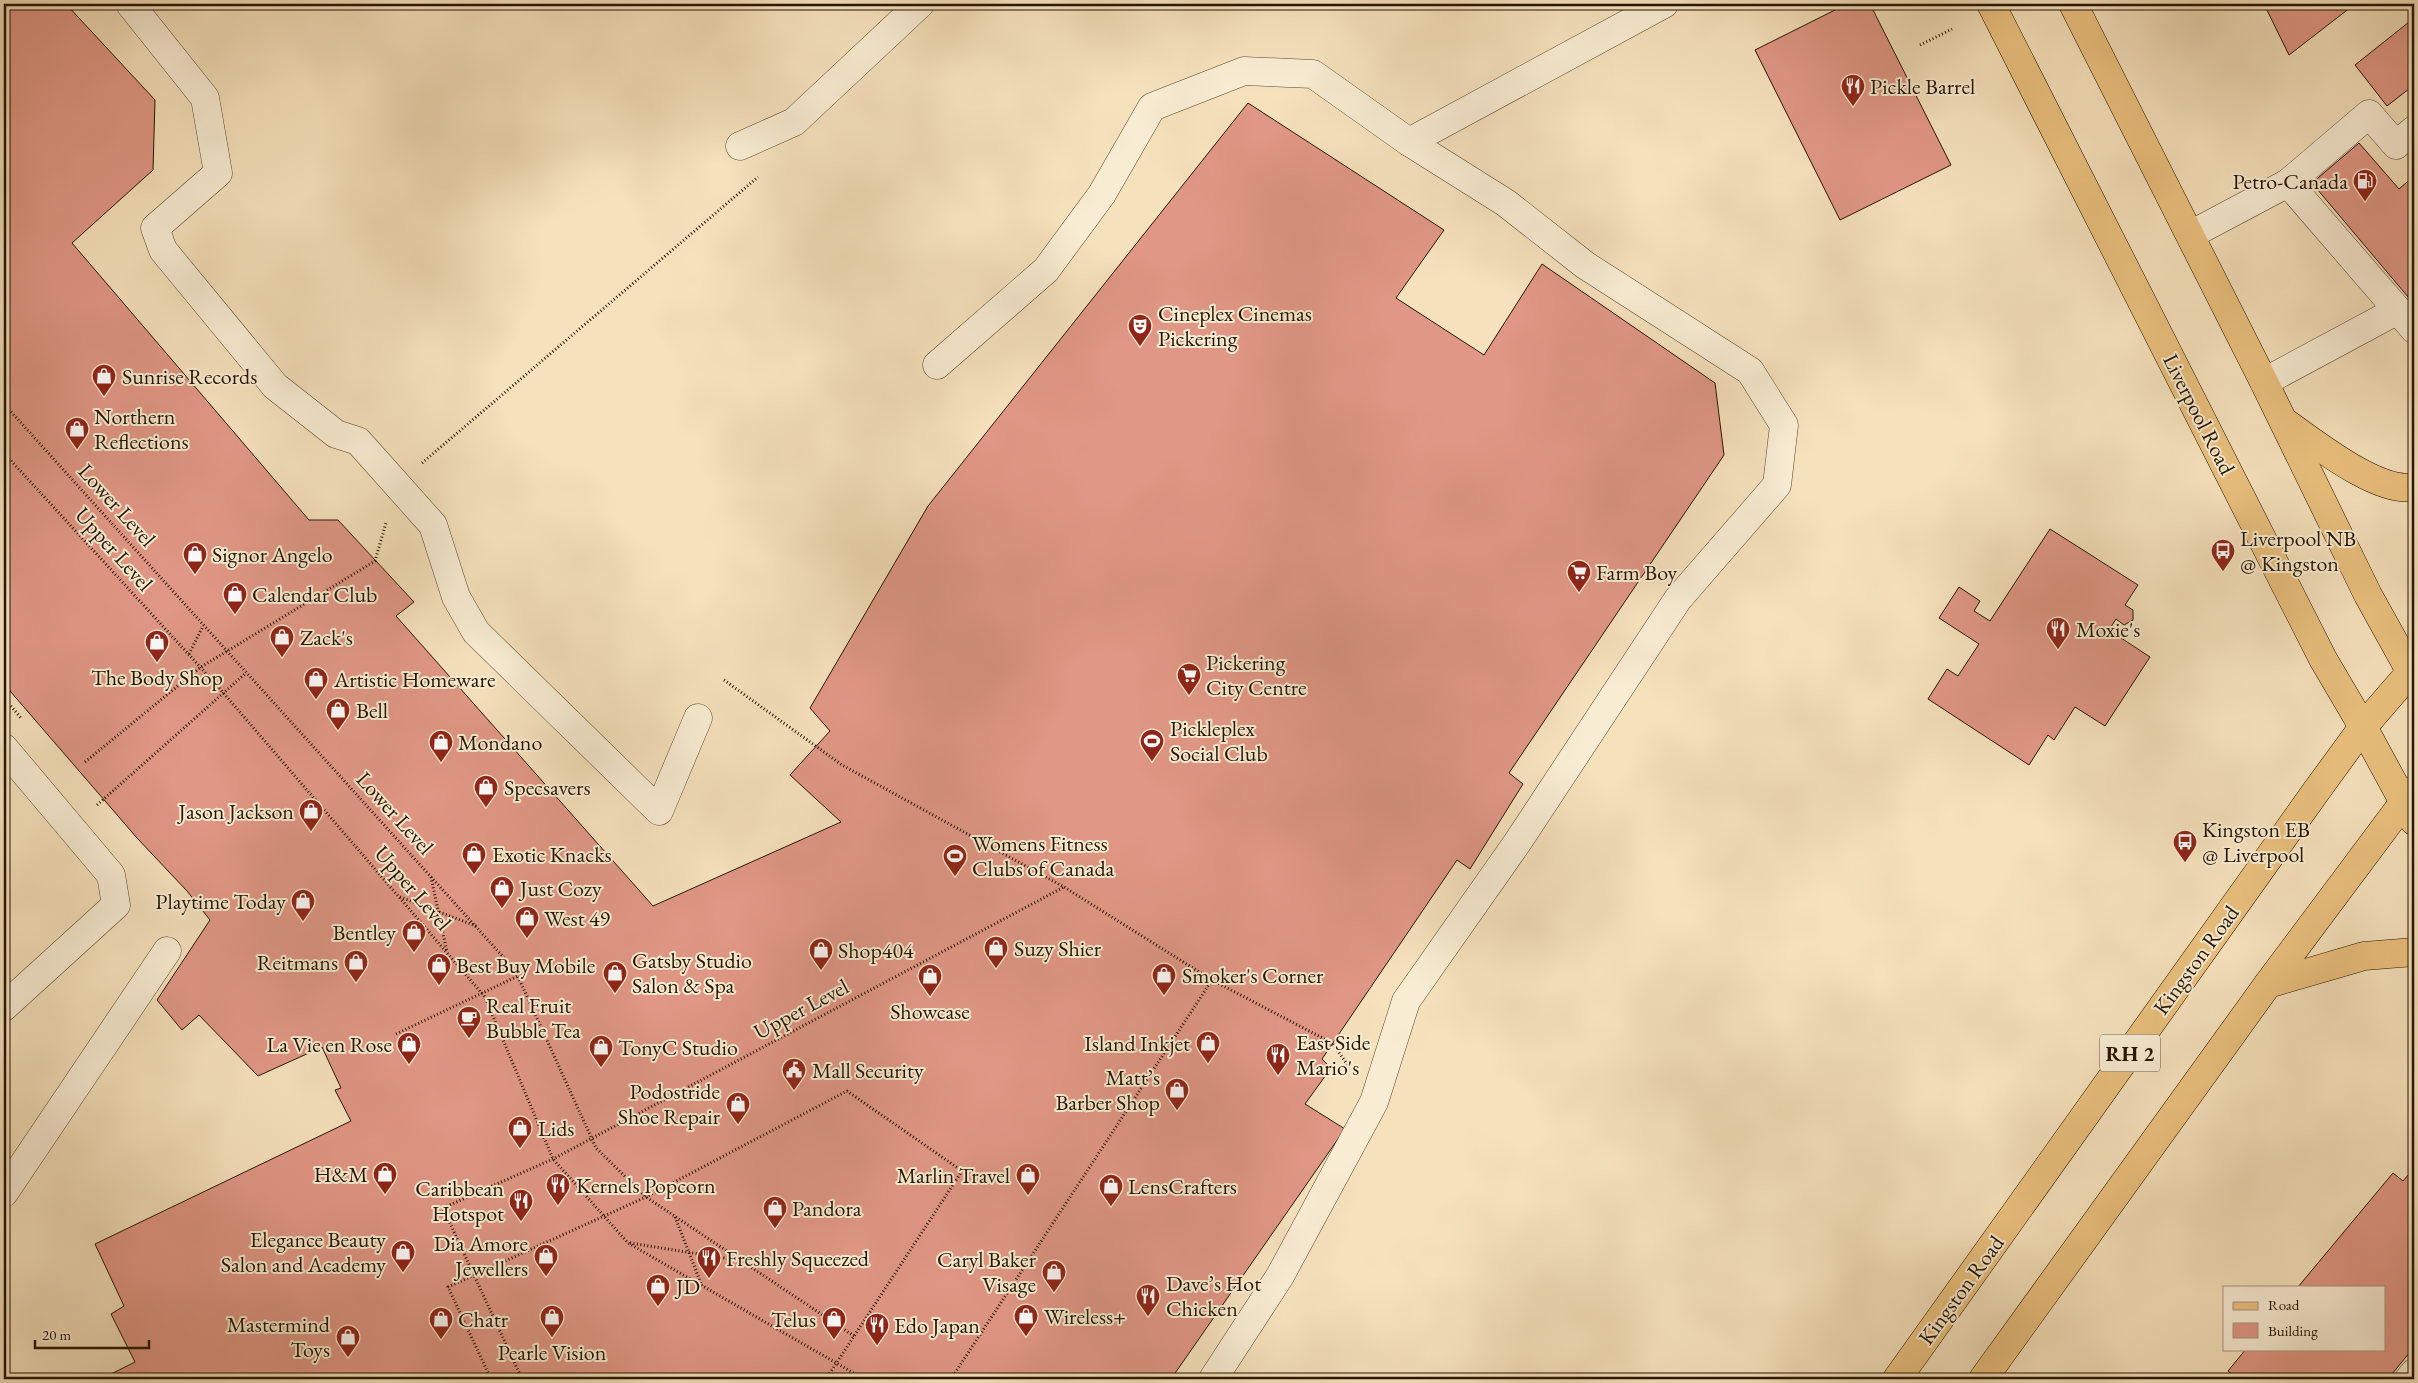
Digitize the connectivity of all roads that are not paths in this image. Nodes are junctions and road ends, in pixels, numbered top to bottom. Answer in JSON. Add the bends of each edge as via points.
{"nodes":[{"id":1,"x":130,"y":4,"type":"edge"},
{"id":2,"x":920,"y":4,"type":"edge"},
{"id":3,"x":1664,"y":4,"type":"edge"},
{"id":4,"x":1991,"y":4,"type":"edge"},
{"id":5,"x":2073,"y":4,"type":"edge"},
{"id":6,"x":2414,"y":130,"type":"edge"},
{"id":7,"x":1409,"y":142,"type":"junction"},
{"id":8,"x":740,"y":146,"type":"dead end"},
{"id":9,"x":2288,"y":183,"type":"junction"},
{"id":10,"x":2190,"y":234,"type":"junction"},
{"id":11,"x":2406,"y":320,"type":"edge"},
{"id":12,"x":937,"y":365,"type":"dead end"},
{"id":13,"x":2264,"y":382,"type":"junction"},
{"id":14,"x":2283,"y":421,"type":"junction"},
{"id":15,"x":2414,"y":487,"type":"edge"},
{"id":16,"x":2413,"y":673,"type":"edge"},
{"id":17,"x":698,"y":718,"type":"dead end"},
{"id":18,"x":2363,"y":727,"type":"junction"},
{"id":19,"x":4,"y":748,"type":"edge"},
{"id":20,"x":2411,"y":804,"type":"edge"},
{"id":21,"x":167,"y":951,"type":"dead end"},
{"id":22,"x":2414,"y":952,"type":"edge"},
{"id":23,"x":2268,"y":984,"type":"junction"},
{"id":24,"x":4,"y":1007,"type":"edge"},
{"id":25,"x":4,"y":1193,"type":"edge"},
{"id":26,"x":2414,"y":1373,"type":"edge"},
{"id":27,"x":1213,"y":1379,"type":"edge"},
{"id":28,"x":1897,"y":1379,"type":"edge"},
{"id":29,"x":1983,"y":1379,"type":"edge"},
{"id":30,"x":2409,"y":1379,"type":"edge"}],
"edges":[{"from":1,"to":17,"type":"lane","via":[[205,98],[218,173],[155,228],[163,250],[275,386],[336,434],[358,441],[403,491],[433,525],[456,597],[476,632],[659,811]]},
{"from":2,"to":8,"type":"lane","via":[[794,122]]},
{"from":3,"to":7,"type":"lane"},
{"from":4,"to":18,"type":"main road","name":"Liverpool Road","via":[[2323,659]]},
{"from":5,"to":10,"type":"main road"},
{"from":6,"to":9,"type":"lane","via":[[2396,145],[2369,114]]},
{"from":7,"to":12,"type":"lane","via":[[1313,74],[1244,71],[1152,107],[1102,194],[1046,270]]},
{"from":7,"to":27,"type":"lane","via":[[1506,204],[1585,265],[1750,371],[1784,425],[1777,485],[1678,599],[1518,843],[1406,1001],[1374,1102],[1280,1276]]},
{"from":9,"to":10,"type":"lane"},
{"from":9,"to":11,"type":"lane"},
{"from":10,"to":13,"type":"main road"},
{"from":11,"to":13,"type":"lane"},
{"from":13,"to":14,"type":"main road"},
{"from":14,"to":15,"type":"main road","via":[[2341,462],[2389,484]]},
{"from":14,"to":16,"type":"main road","via":[[2368,595]]},
{"from":16,"to":18,"type":"main road","name":"Kingston Road","number":"RH 2"},
{"from":18,"to":20,"type":"main road","name":"Liverpool Road"},
{"from":18,"to":28,"type":"main road","name":"Kingston Road","number":"RH 2"},
{"from":19,"to":24,"type":"lane","via":[[111,875],[116,905]]},
{"from":20,"to":23,"type":"main road"},
{"from":21,"to":25,"type":"lane"},
{"from":22,"to":23,"type":"main road","via":[[2364,956]]},
{"from":23,"to":29,"type":"main road"},
{"from":26,"to":30,"type":"lane"}]}
